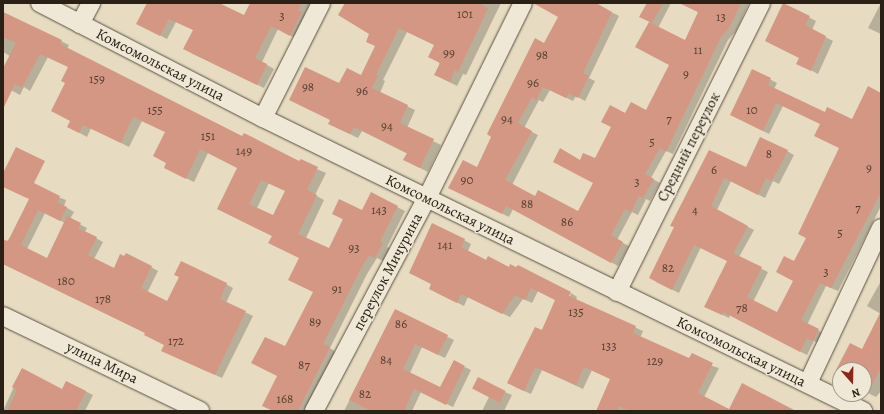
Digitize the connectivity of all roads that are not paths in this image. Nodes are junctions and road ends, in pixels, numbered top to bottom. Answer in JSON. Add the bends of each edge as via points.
{"nodes":[{"id":1,"x":40,"y":3,"type":"edge"},
{"id":2,"x":91,"y":3,"type":"edge"},
{"id":3,"x":321,"y":3,"type":"edge"},
{"id":4,"x":523,"y":3,"type":"edge"},
{"id":5,"x":761,"y":3,"type":"edge"},
{"id":6,"x":80,"y":24,"type":"junction"},
{"id":7,"x":263,"y":118,"type":"junction"},
{"id":8,"x":427,"y":198,"type":"junction"},
{"id":9,"x":881,"y":228,"type":"edge"},
{"id":10,"x":616,"y":292,"type":"junction"},
{"id":11,"x":3,"y":316,"type":"edge"},
{"id":12,"x":808,"y":383,"type":"junction"},
{"id":13,"x":200,"y":411,"type":"edge"},
{"id":14,"x":314,"y":411,"type":"edge"},
{"id":15,"x":863,"y":411,"type":"edge"}],
"edges":[{"from":1,"to":6,"type":"street","name":"Комсомольская улица"},
{"from":2,"to":6,"type":"street"},
{"from":3,"to":7,"type":"street"},
{"from":4,"to":8,"type":"street","name":"переулок Мичурина"},
{"from":5,"to":10,"type":"street","name":"Средний переулок"},
{"from":6,"to":7,"type":"street","name":"Комсомольская улица"},
{"from":7,"to":8,"type":"street","name":"Комсомольская улица"},
{"from":8,"to":10,"type":"street","name":"Комсомольская улица"},
{"from":8,"to":14,"type":"street","name":"переулок Мичурина"},
{"from":9,"to":12,"type":"street"},
{"from":10,"to":12,"type":"street","name":"Комсомольская улица"},
{"from":11,"to":13,"type":"street","name":"улица Мира"},
{"from":12,"to":15,"type":"street","name":"Комсомольская улица"}]}
